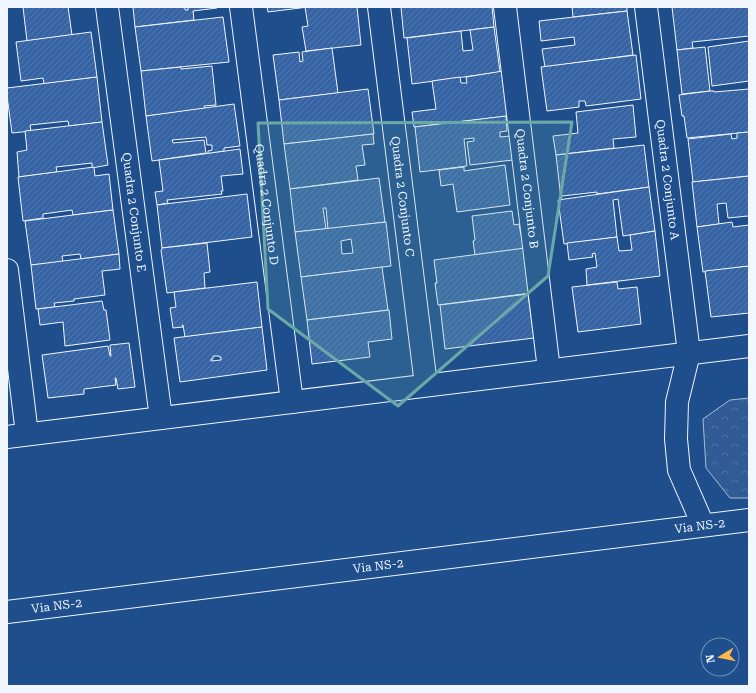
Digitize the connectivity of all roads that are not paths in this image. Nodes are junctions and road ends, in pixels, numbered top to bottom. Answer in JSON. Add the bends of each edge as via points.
{"nodes":[{"id":1,"x":107,"y":7,"type":"edge"},
{"id":2,"x":241,"y":7,"type":"edge"},
{"id":3,"x":379,"y":7,"type":"edge"},
{"id":4,"x":505,"y":7,"type":"edge"},
{"id":5,"x":646,"y":7,"type":"edge"},
{"id":6,"x":7,"y":270,"type":"edge"},
{"id":7,"x":749,"y":346,"type":"edge"},
{"id":8,"x":689,"y":353,"type":"junction"},
{"id":9,"x":549,"y":370,"type":"junction"},
{"id":10,"x":426,"y":385,"type":"junction"},
{"id":11,"x":292,"y":402,"type":"junction"},
{"id":12,"x":161,"y":418,"type":"junction"},
{"id":13,"x":17,"y":435,"type":"edge"},
{"id":14,"x":749,"y":520,"type":"edge"},
{"id":15,"x":703,"y":525,"type":"junction"},
{"id":16,"x":7,"y":612,"type":"edge"}],
"edges":[{"from":1,"to":12,"type":"street","name":"Quadra 2 Conjunto E"},
{"from":2,"to":11,"type":"street","name":"Quadra 2 Conjunto D"},
{"from":3,"to":10,"type":"street","name":"Quadra 2 Conjunto C"},
{"from":4,"to":9,"type":"street","name":"Quadra 2 Conjunto B"},
{"from":5,"to":8,"type":"street","name":"Quadra 2 Conjunto A"},
{"from":6,"to":13,"type":"street"},
{"from":7,"to":8,"type":"street"},
{"from":8,"to":9,"type":"street"},
{"from":8,"to":15,"type":"street","via":[[677,402],[676,440],[679,470]]},
{"from":9,"to":10,"type":"street"},
{"from":10,"to":11,"type":"street"},
{"from":11,"to":12,"type":"street"},
{"from":12,"to":13,"type":"street"},
{"from":14,"to":15,"type":"street","name":"Via NS-2"},
{"from":15,"to":16,"type":"street","name":"Via NS-2"}]}
